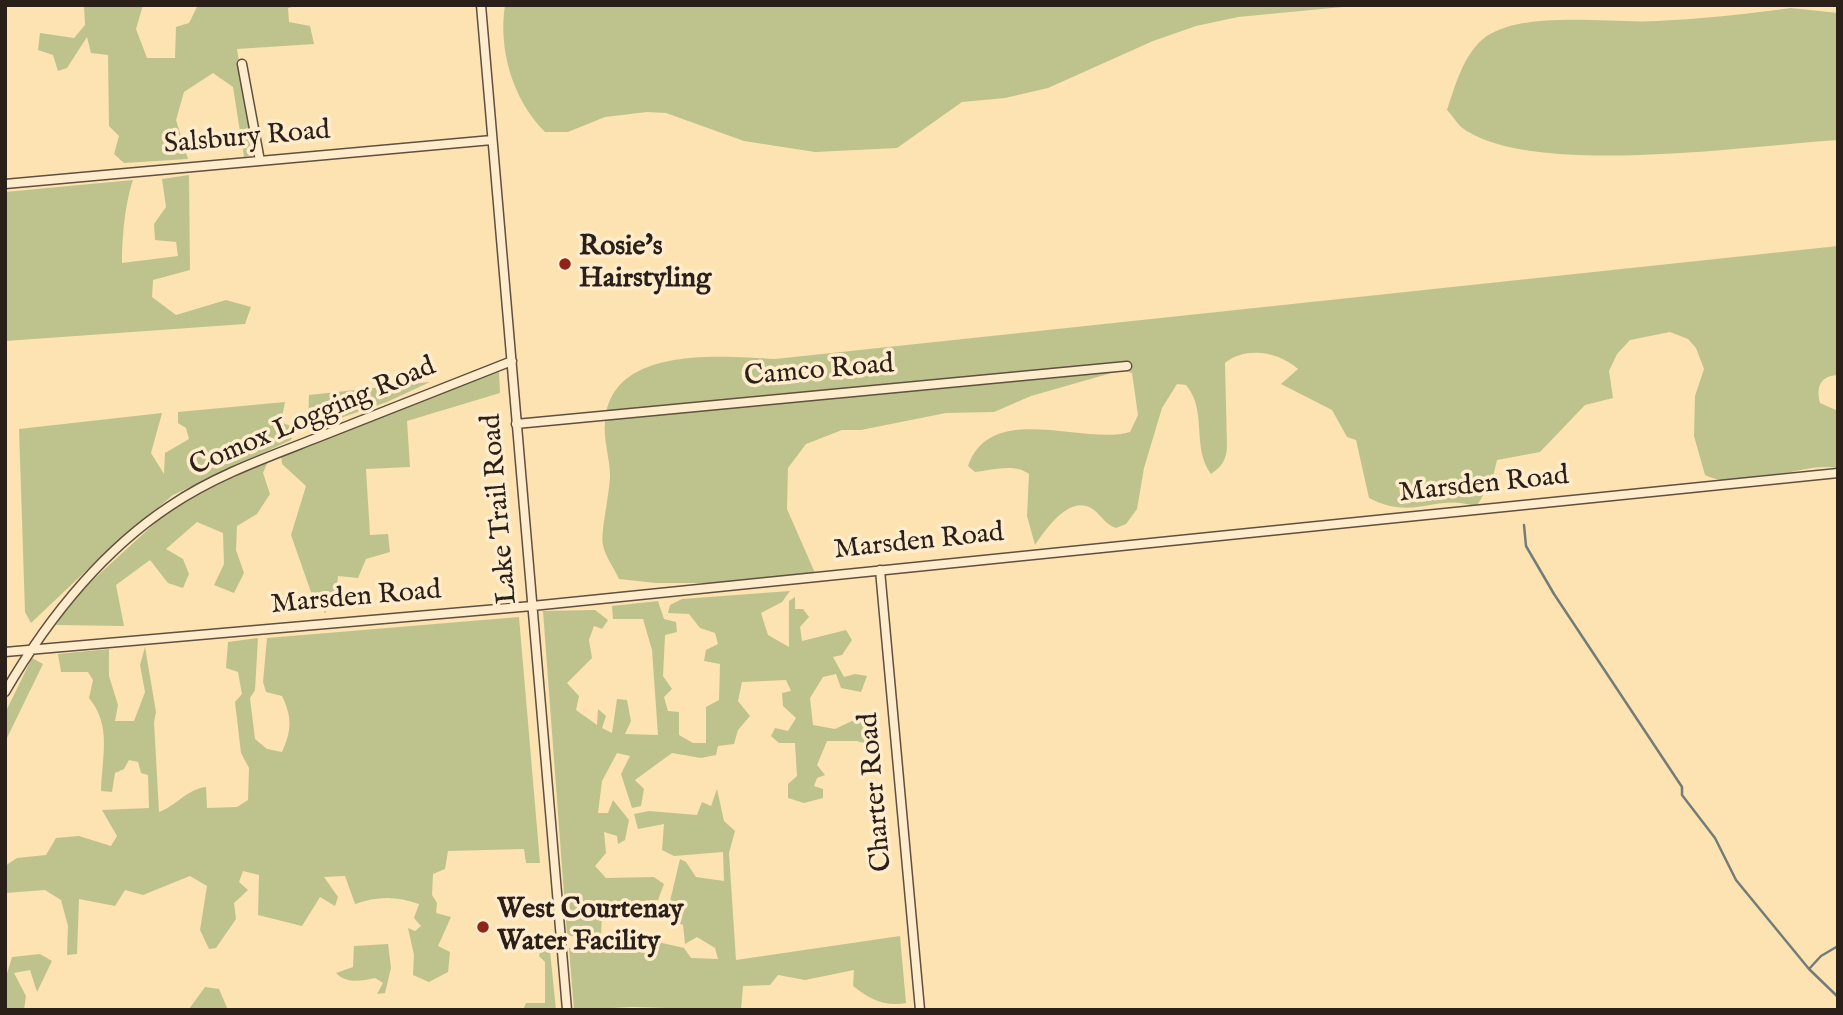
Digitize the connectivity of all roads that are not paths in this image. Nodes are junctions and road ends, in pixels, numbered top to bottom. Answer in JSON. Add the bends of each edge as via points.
{"nodes":[{"id":1,"x":481,"y":5,"type":"edge"},
{"id":2,"x":242,"y":64,"type":"dead end"},
{"id":3,"x":492,"y":140,"type":"junction"},
{"id":4,"x":260,"y":161,"type":"junction"},
{"id":5,"x":5,"y":184,"type":"edge"},
{"id":6,"x":512,"y":361,"type":"junction"},
{"id":7,"x":1127,"y":366,"type":"dead end"},
{"id":8,"x":516,"y":424,"type":"junction"},
{"id":9,"x":1838,"y":473,"type":"edge"},
{"id":10,"x":880,"y":570,"type":"junction"},
{"id":11,"x":532,"y":607,"type":"junction"},
{"id":12,"x":30,"y":650,"type":"junction"},
{"id":13,"x":5,"y":652,"type":"edge"},
{"id":14,"x":5,"y":692,"type":"edge"},
{"id":15,"x":567,"y":1010,"type":"edge"},
{"id":16,"x":920,"y":1010,"type":"edge"}],
"edges":[{"from":1,"to":3,"type":"street","name":"Lake Trail Road"},
{"from":2,"to":4,"type":"street"},
{"from":3,"to":4,"type":"street","name":"Salsbury Road"},
{"from":3,"to":6,"type":"street","name":"Lake Trail Road"},
{"from":4,"to":5,"type":"street","name":"Salsbury Road"},
{"from":6,"to":8,"type":"street","name":"Lake Trail Road"},
{"from":6,"to":12,"type":"street","name":"Comox Logging Road","via":[[223,475],[169,506],[76,589]]},
{"from":7,"to":8,"type":"street","name":"Camco Road"},
{"from":8,"to":11,"type":"street","name":"Lake Trail Road"},
{"from":9,"to":10,"type":"street","name":"Marsden Road"},
{"from":10,"to":11,"type":"street","name":"Marsden Road"},
{"from":10,"to":16,"type":"street","name":"Charter Road"},
{"from":11,"to":12,"type":"street","name":"Marsden Road"},
{"from":11,"to":15,"type":"street","name":"Lake Trail Road"},
{"from":12,"to":13,"type":"street","name":"Marsden Road"},
{"from":12,"to":14,"type":"street","name":"Comox Logging Road"}]}
